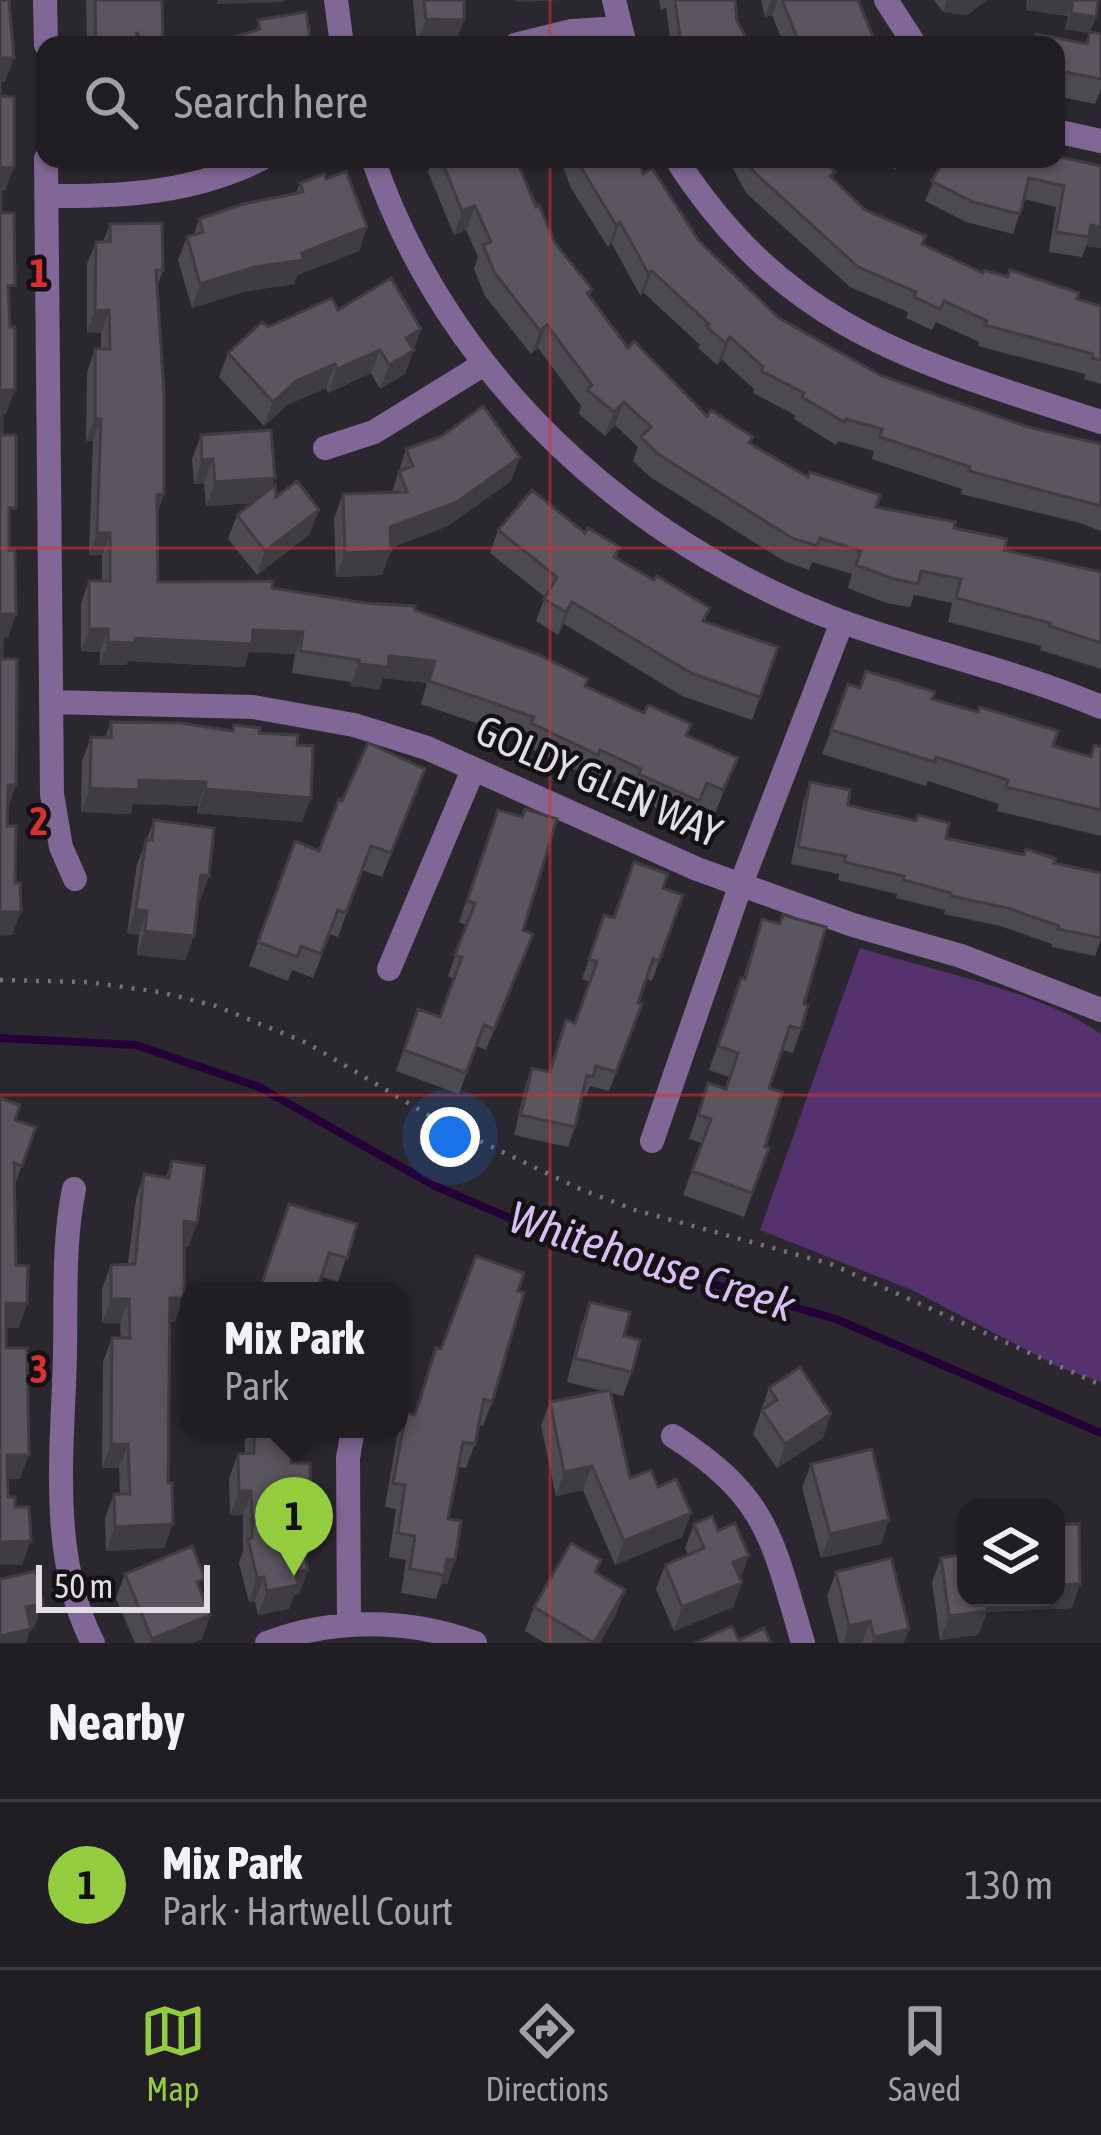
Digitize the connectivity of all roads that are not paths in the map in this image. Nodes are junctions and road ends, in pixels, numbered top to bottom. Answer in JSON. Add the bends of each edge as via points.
{"nodes":[{"id":1,"x":45,"y":0,"type":"edge"},
{"id":2,"x":336,"y":0,"type":"edge"},
{"id":3,"x":614,"y":0,"type":"edge"},
{"id":4,"x":886,"y":0,"type":"edge"},
{"id":5,"x":46,"y":36,"type":"edge"},
{"id":6,"x":341,"y":36,"type":"edge"},
{"id":7,"x":554,"y":36,"type":"edge"},
{"id":8,"x":613,"y":36,"type":"edge"},
{"id":9,"x":623,"y":36,"type":"edge"},
{"id":10,"x":909,"y":36,"type":"edge"},
{"id":11,"x":1065,"y":132,"type":"edge"},
{"id":12,"x":1101,"y":141,"type":"edge"},
{"id":13,"x":46,"y":168,"type":"edge"},
{"id":14,"x":239,"y":168,"type":"edge"},
{"id":15,"x":377,"y":168,"type":"edge"},
{"id":16,"x":683,"y":168,"type":"edge"},
{"id":17,"x":47,"y":196,"type":"junction"},
{"id":18,"x":484,"y":364,"type":"junction"},
{"id":19,"x":1101,"y":422,"type":"edge"},
{"id":20,"x":325,"y":448,"type":"dead end"},
{"id":21,"x":842,"y":622,"type":"junction"},
{"id":22,"x":51,"y":702,"type":"junction"},
{"id":23,"x":1101,"y":706,"type":"edge"},
{"id":24,"x":473,"y":770,"type":"junction"},
{"id":25,"x":75,"y":879,"type":"dead end"},
{"id":26,"x":741,"y":884,"type":"junction"},
{"id":27,"x":389,"y":969,"type":"dead end"},
{"id":28,"x":1101,"y":1010,"type":"edge"},
{"id":29,"x":652,"y":1141,"type":"dead end"},
{"id":30,"x":74,"y":1189,"type":"dead end"},
{"id":31,"x":673,"y":1436,"type":"dead end"},
{"id":32,"x":351,"y":1438,"type":"edge"},
{"id":33,"x":349,"y":1624,"type":"junction"},
{"id":34,"x":93,"y":1643,"type":"edge"},
{"id":35,"x":267,"y":1643,"type":"edge"},
{"id":36,"x":475,"y":1643,"type":"edge"},
{"id":37,"x":803,"y":1643,"type":"edge"}],
"edges":[{"from":1,"to":5,"type":"street"},
{"from":2,"to":6,"type":"street"},
{"from":3,"to":9,"type":"street"},
{"from":4,"to":10,"type":"street"},
{"from":7,"to":8,"type":"street"},
{"from":11,"to":12,"type":"street"},
{"from":13,"to":17,"type":"street"},
{"from":14,"to":17,"type":"street","via":[[162,191]]},
{"from":15,"to":18,"type":"street","via":[[439,301]]},
{"from":16,"to":19,"type":"street","via":[[765,266],[847,327],[940,369]]},
{"from":17,"to":22,"type":"street"},
{"from":18,"to":20,"type":"street","via":[[374,432]]},
{"from":18,"to":21,"type":"street","via":[[571,458],[662,529],[761,587]]},
{"from":21,"to":23,"type":"street"},
{"from":21,"to":26,"type":"street"},
{"from":22,"to":24,"type":"street","name":"GOLDY GLEN WAY","via":[[253,707],[354,724]]},
{"from":22,"to":25,"type":"street","via":[[54,821]]},
{"from":24,"to":26,"type":"street","name":"GOLDY GLEN WAY"},
{"from":24,"to":27,"type":"street"},
{"from":26,"to":28,"type":"street","name":"GOLDY GLEN WAY"},
{"from":26,"to":29,"type":"street"},
{"from":30,"to":34,"type":"street","via":[[62,1509],[71,1585]]},
{"from":31,"to":37,"type":"street","via":[[717,1465],[757,1510]]},
{"from":32,"to":33,"type":"street"},
{"from":33,"to":35,"type":"street"},
{"from":33,"to":36,"type":"street","via":[[416,1628]]}]}
